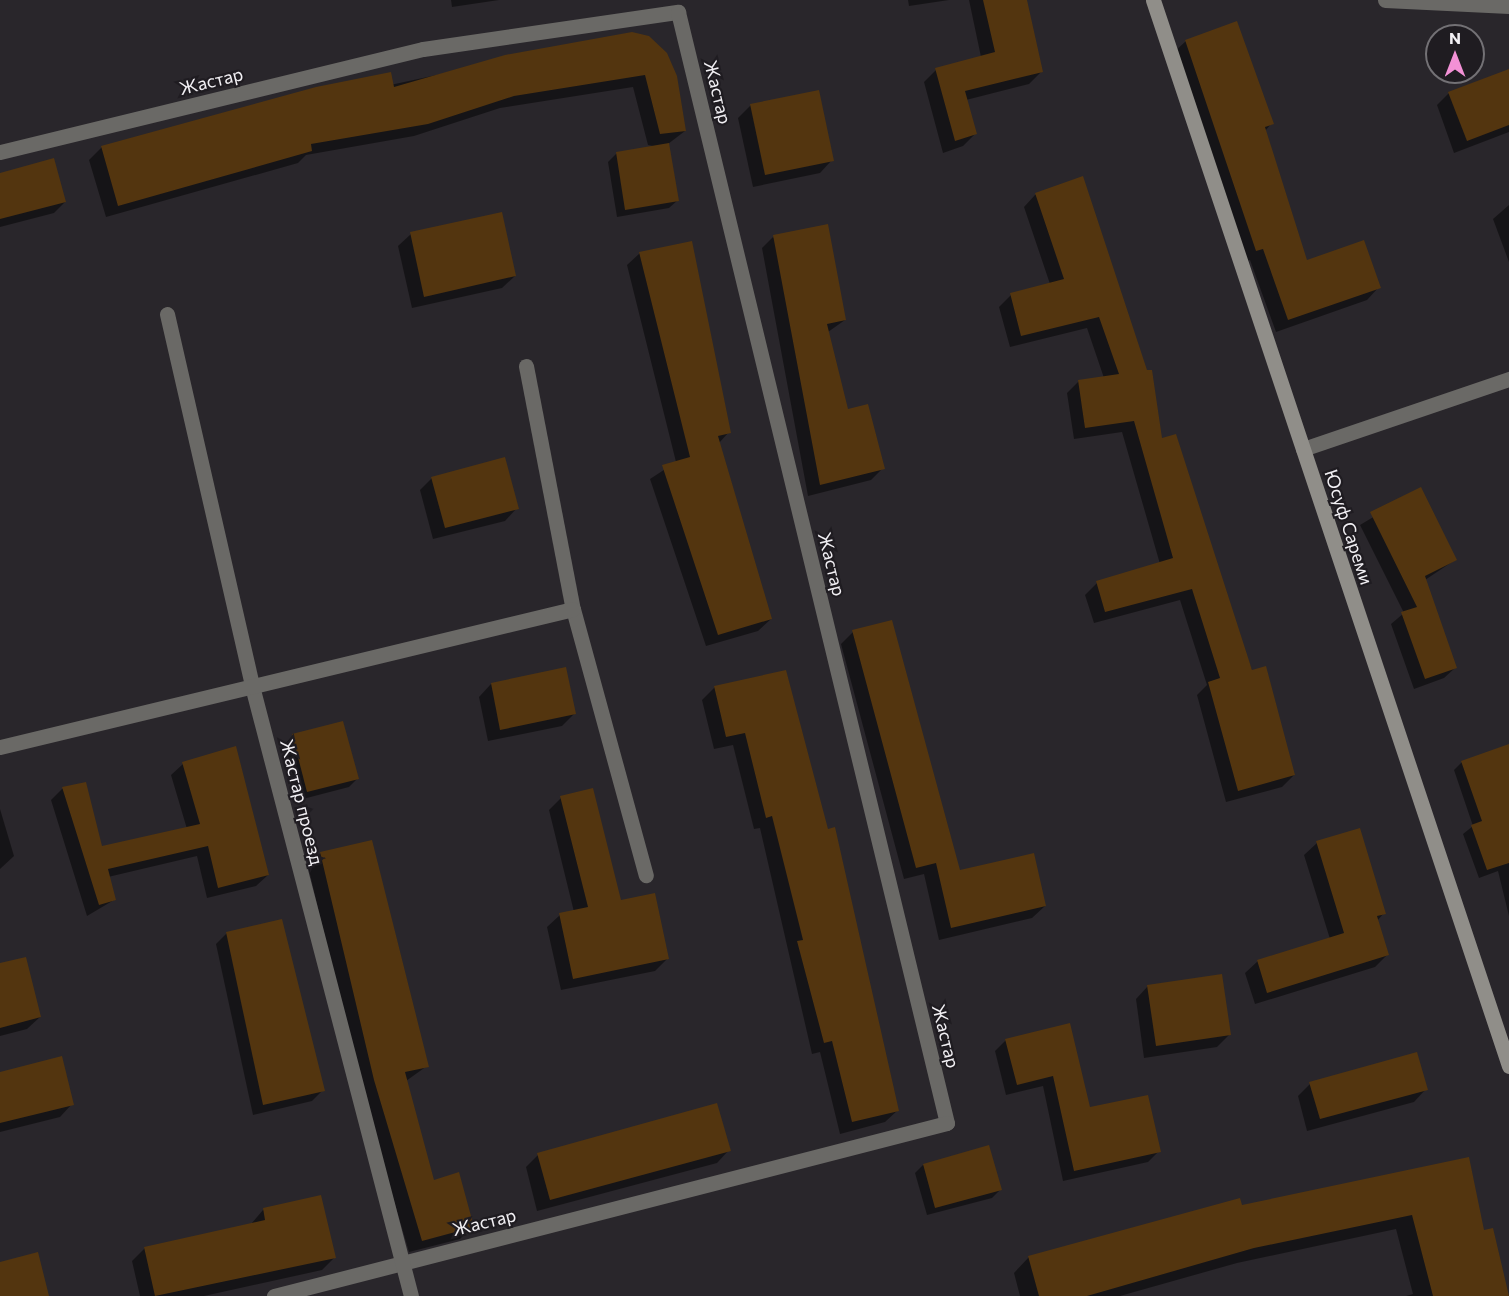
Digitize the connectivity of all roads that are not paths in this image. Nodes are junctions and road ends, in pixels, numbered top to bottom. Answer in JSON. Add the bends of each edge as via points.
{"nodes":[{"id":1,"x":1153,"y":0,"type":"edge"},
{"id":2,"x":1384,"y":0,"type":"edge"},
{"id":3,"x":1509,"y":6,"type":"edge"},
{"id":4,"x":0,"y":152,"type":"edge"},
{"id":5,"x":167,"y":314,"type":"dead end"},
{"id":6,"x":526,"y":366,"type":"dead end"},
{"id":7,"x":1509,"y":379,"type":"edge"},
{"id":8,"x":1303,"y":449,"type":"junction"},
{"id":9,"x":573,"y":609,"type":"junction"},
{"id":10,"x":252,"y":686,"type":"junction"},
{"id":11,"x":0,"y":747,"type":"edge"},
{"id":12,"x":646,"y":875,"type":"dead end"},
{"id":13,"x":1509,"y":1066,"type":"edge"},
{"id":14,"x":399,"y":1264,"type":"junction"},
{"id":15,"x":274,"y":1296,"type":"edge"},
{"id":16,"x":411,"y":1296,"type":"edge"}],
"edges":[{"from":1,"to":8,"type":"main road","name":"Юсуф Сареми"},
{"from":2,"to":3,"type":"street"},
{"from":4,"to":14,"type":"street","name":"Жастар","via":[[423,49],[678,12],[947,1123]]},
{"from":5,"to":10,"type":"street","name":"Жастар проезд"},
{"from":6,"to":9,"type":"street"},
{"from":7,"to":8,"type":"street"},
{"from":8,"to":13,"type":"main road","name":"Юсуф Сареми"},
{"from":9,"to":10,"type":"street"},
{"from":9,"to":12,"type":"street"},
{"from":10,"to":11,"type":"street"},
{"from":10,"to":14,"type":"street","name":"Жастар проезд"},
{"from":14,"to":15,"type":"street","name":"Жастар"},
{"from":14,"to":16,"type":"street","name":"Жастар проезд"}]}
